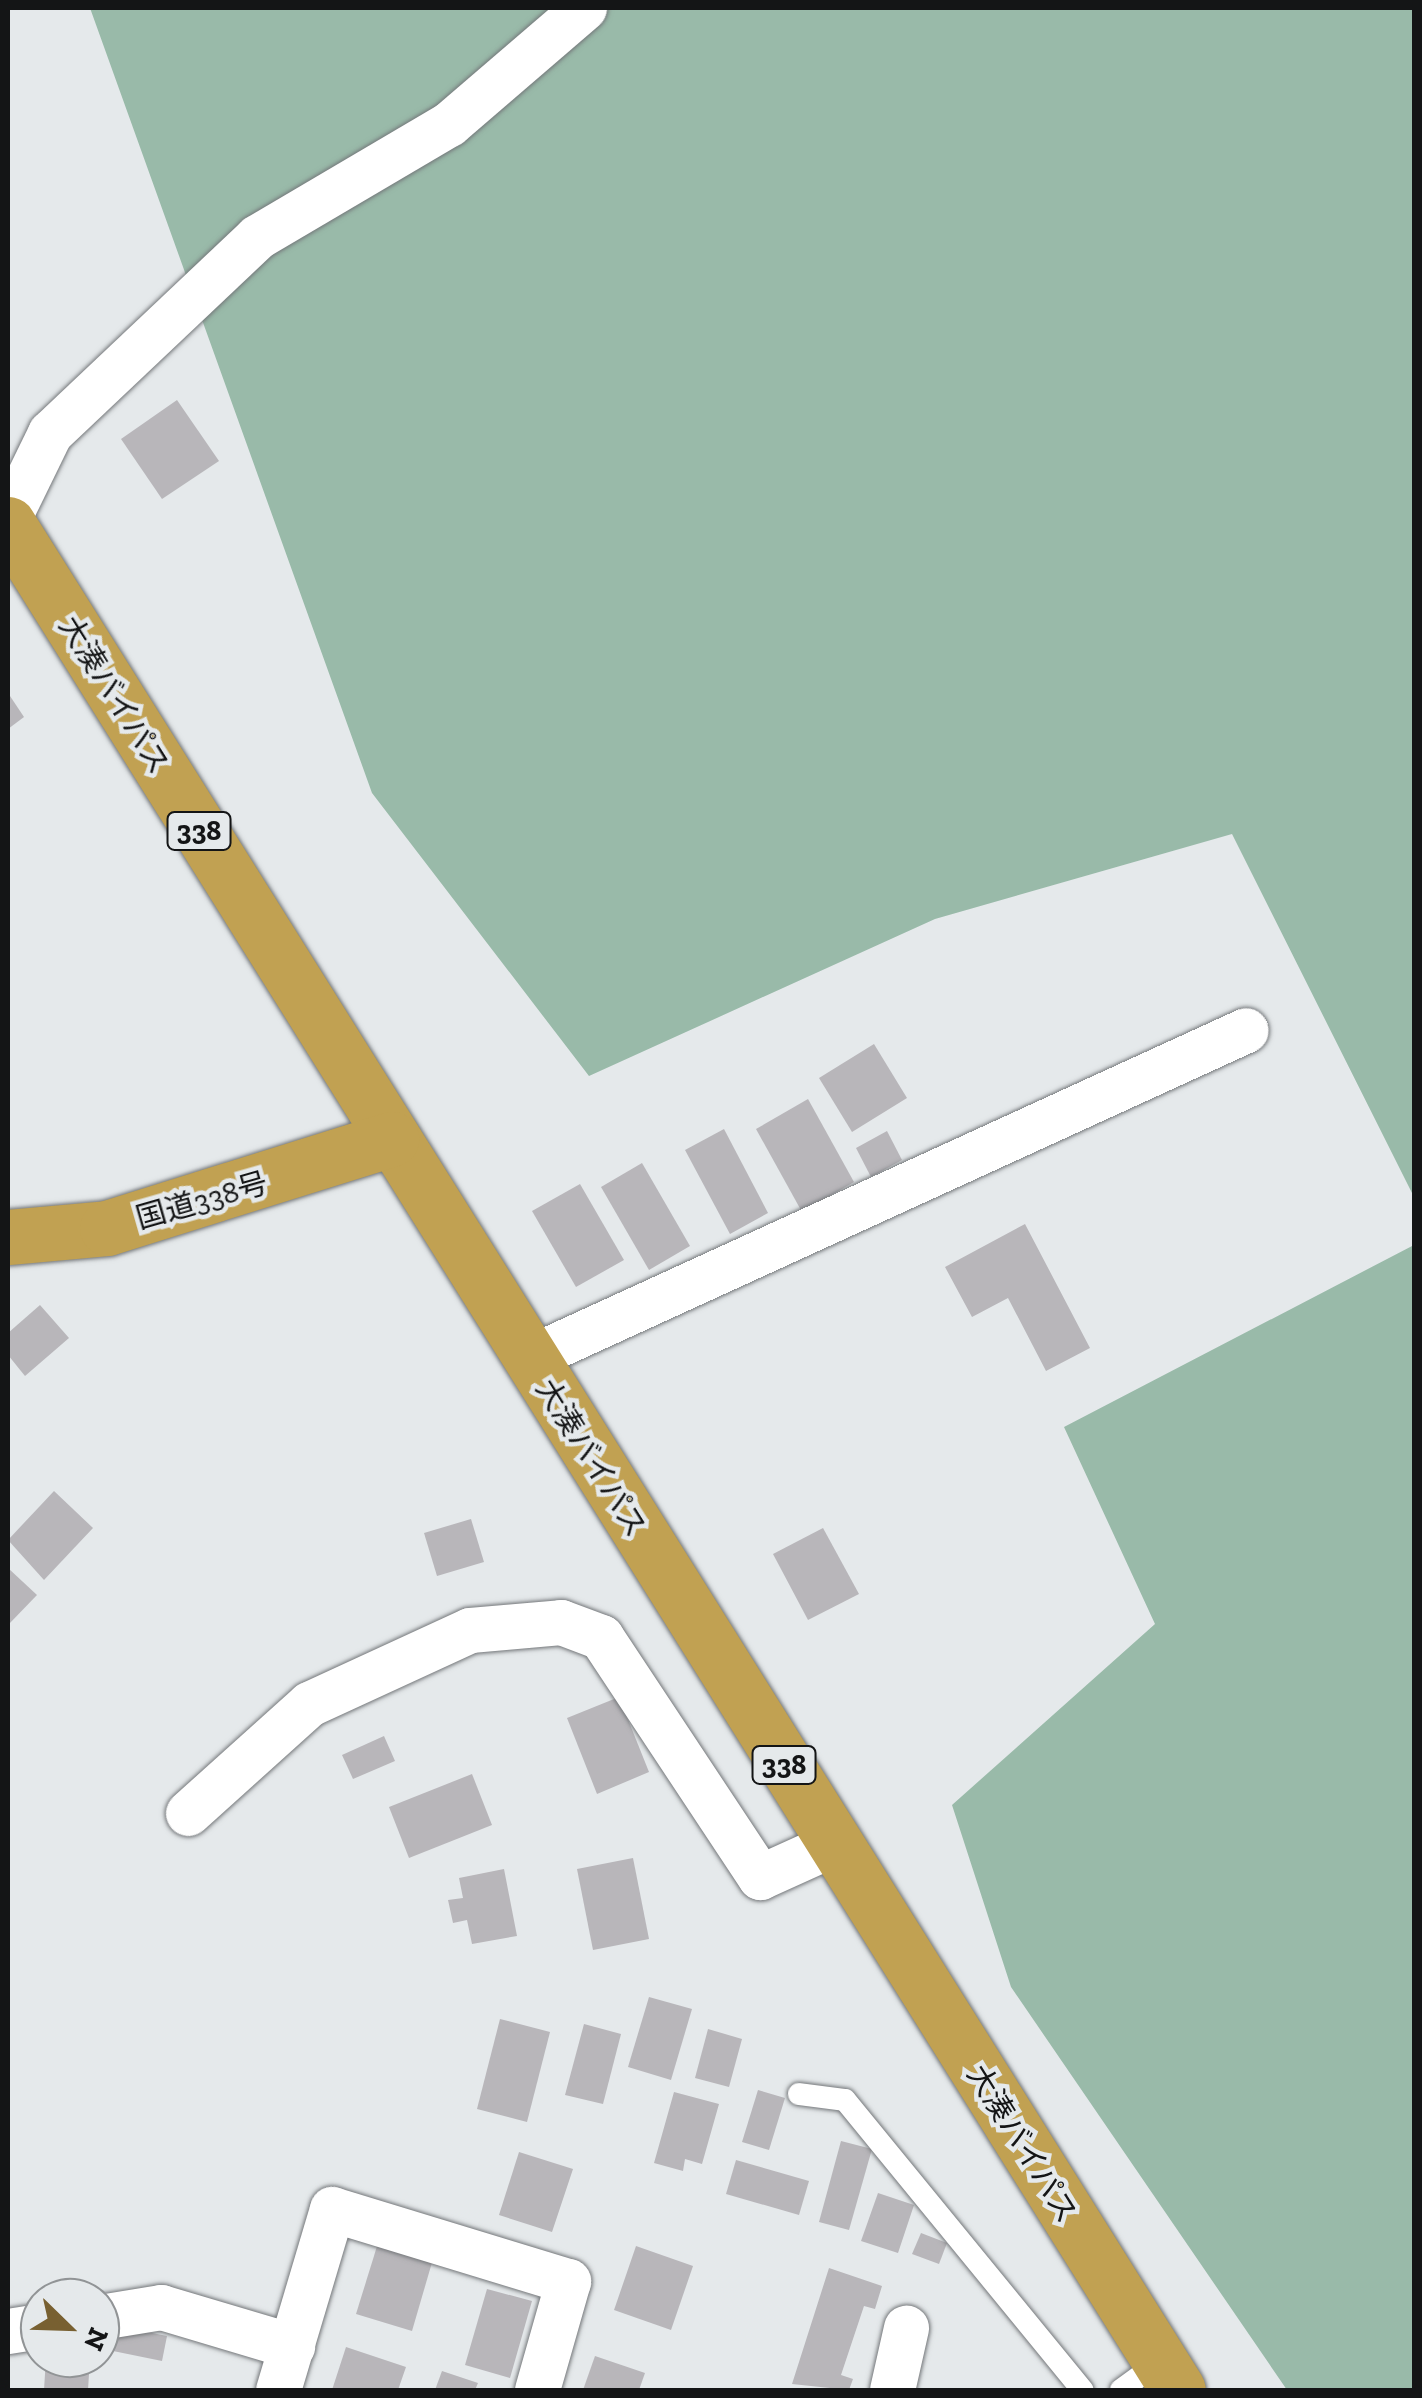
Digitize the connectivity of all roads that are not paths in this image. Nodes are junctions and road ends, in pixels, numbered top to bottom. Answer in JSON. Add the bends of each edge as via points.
{"nodes":[{"id":1,"x":584,"y":8,"type":"edge"},
{"id":2,"x":8,"y":521,"type":"edge"},
{"id":3,"x":1246,"y":1030,"type":"dead end"},
{"id":4,"x":391,"y":1139,"type":"junction"},
{"id":5,"x":8,"y":1237,"type":"edge"},
{"id":6,"x":529,"y":1358,"type":"junction"},
{"id":7,"x":188,"y":1813,"type":"dead end"},
{"id":8,"x":834,"y":1844,"type":"junction"},
{"id":9,"x":799,"y":2094,"type":"dead end"},
{"id":10,"x":120,"y":2313,"type":"edge"},
{"id":11,"x":906,"y":2328,"type":"dead end"},
{"id":12,"x":292,"y":2346,"type":"junction"},
{"id":13,"x":1152,"y":2381,"type":"edge"},
{"id":14,"x":278,"y":2390,"type":"edge"},
{"id":15,"x":536,"y":2390,"type":"edge"},
{"id":16,"x":892,"y":2390,"type":"edge"},
{"id":17,"x":1082,"y":2390,"type":"edge"}],
"edges":[{"from":1,"to":2,"type":"street","via":[[449,124],[257,237],[50,434]]},
{"from":2,"to":4,"type":"highway","name":"大湊バイパス","number":"338"},
{"from":3,"to":6,"type":"street"},
{"from":4,"to":5,"type":"highway","name":"国道338号","via":[[106,1228]]},
{"from":4,"to":6,"type":"highway","name":"大湊バイパス","number":"338"},
{"from":6,"to":8,"type":"highway","name":"大湊バイパス","number":"338"},
{"from":7,"to":8,"type":"street","via":[[309,1704],[470,1630],[561,1622],[601,1637],[760,1877]]},
{"from":8,"to":13,"type":"highway","name":"大湊バイパス","number":"338"},
{"from":9,"to":17,"type":"lane","via":[[846,2100]]},
{"from":10,"to":12,"type":"street","via":[[160,2307]]},
{"from":11,"to":16,"type":"street"},
{"from":12,"to":14,"type":"street"},
{"from":12,"to":15,"type":"street","via":[[332,2209],[568,2281]]}]}
